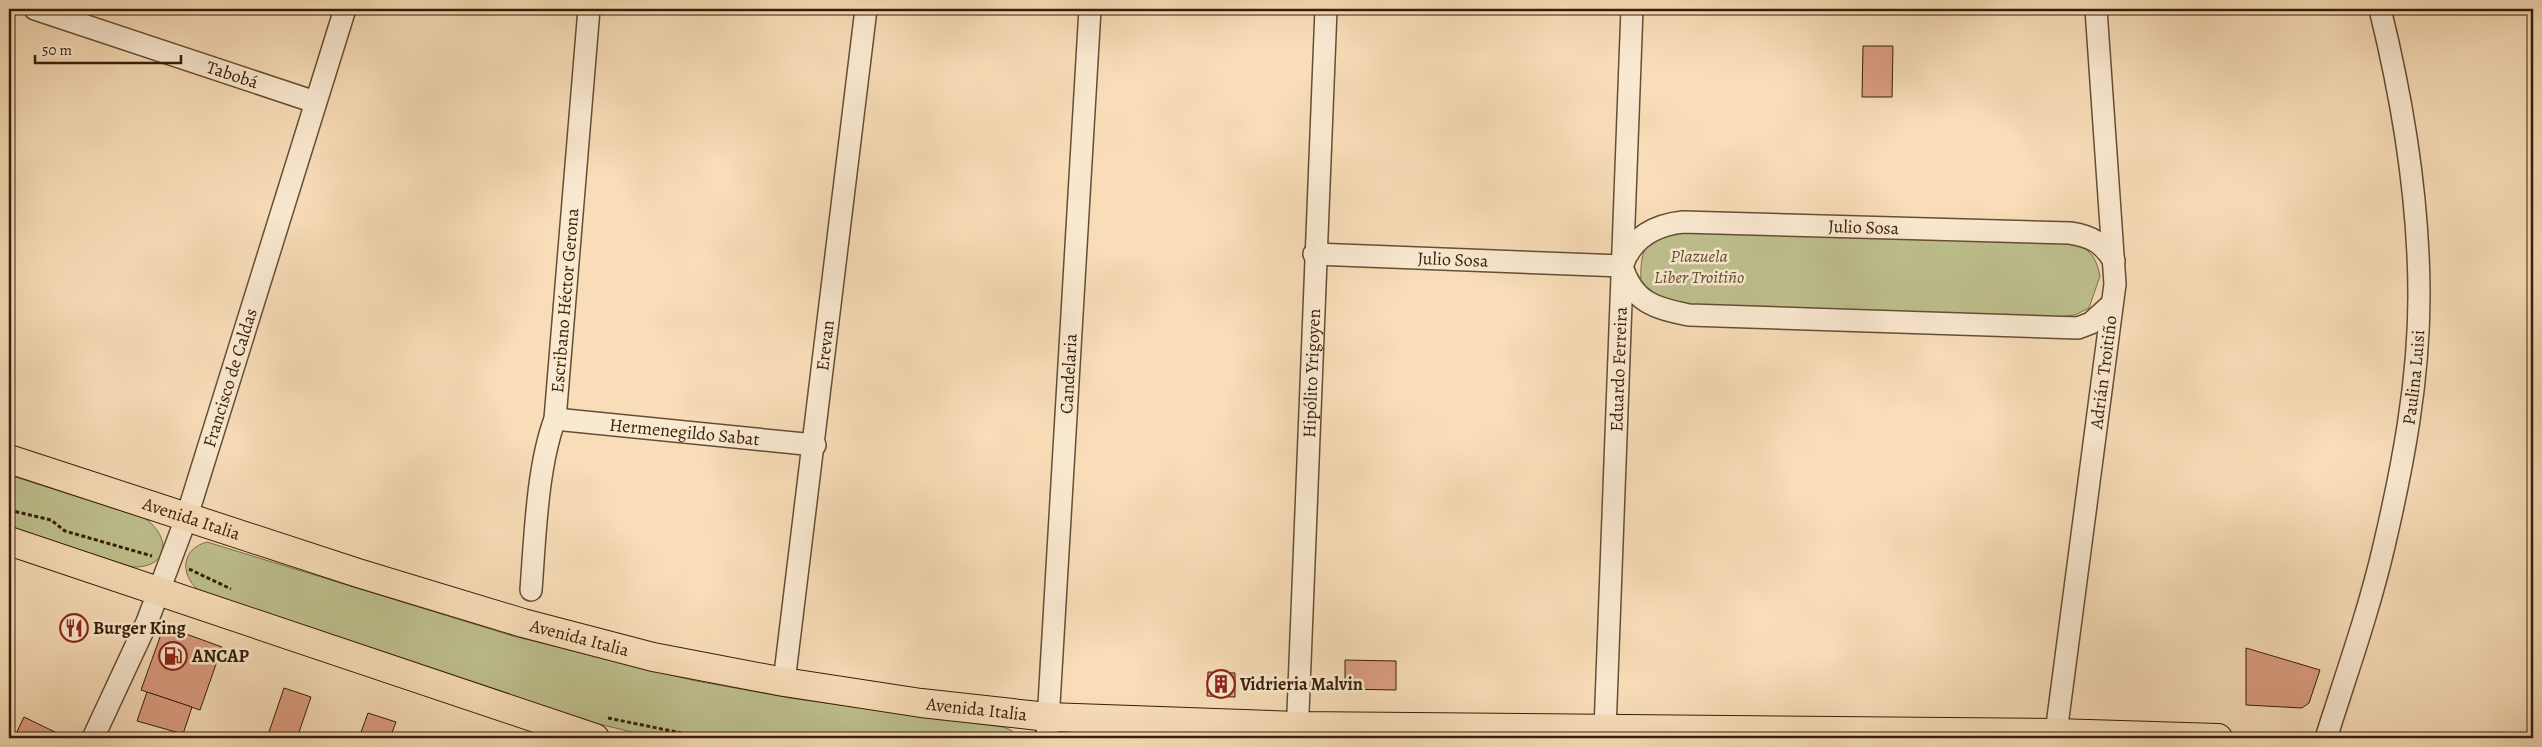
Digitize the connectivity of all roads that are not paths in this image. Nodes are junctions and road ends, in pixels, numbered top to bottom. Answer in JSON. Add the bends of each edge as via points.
{"nodes":[{"id":1,"x":34,"y":9,"type":"edge"},
{"id":2,"x":345,"y":9,"type":"edge"},
{"id":3,"x":589,"y":9,"type":"edge"},
{"id":4,"x":866,"y":9,"type":"edge"},
{"id":5,"x":1090,"y":9,"type":"edge"},
{"id":6,"x":1326,"y":9,"type":"edge"},
{"id":7,"x":1632,"y":9,"type":"edge"},
{"id":8,"x":2096,"y":9,"type":"edge"},
{"id":9,"x":2380,"y":9,"type":"edge"},
{"id":10,"x":315,"y":102,"type":"junction"},
{"id":11,"x":1314,"y":254,"type":"junction"},
{"id":12,"x":2114,"y":261,"type":"junction"},
{"id":13,"x":1622,"y":266,"type":"junction"},
{"id":14,"x":2112,"y":304,"type":"junction"},
{"id":15,"x":555,"y":418,"type":"junction"},
{"id":16,"x":815,"y":445,"type":"junction"},
{"id":17,"x":9,"y":459,"type":"edge"},
{"id":18,"x":187,"y":516,"type":"junction"},
{"id":19,"x":9,"y":541,"type":"edge"},
{"id":20,"x":158,"y":590,"type":"junction"},
{"id":21,"x":531,"y":590,"type":"dead end"},
{"id":22,"x":784,"y":682,"type":"junction"},
{"id":23,"x":598,"y":727,"type":"edge"},
{"id":24,"x":1048,"y":728,"type":"edge"},
{"id":25,"x":1605,"y":730,"type":"junction"},
{"id":26,"x":1298,"y":732,"type":"edge"},
{"id":27,"x":2056,"y":733,"type":"junction"},
{"id":28,"x":93,"y":738,"type":"edge"},
{"id":29,"x":2218,"y":738,"type":"edge"},
{"id":30,"x":2326,"y":738,"type":"edge"}],
"edges":[{"from":1,"to":10,"type":"street","name":"Tabobá"},
{"from":2,"to":10,"type":"street","name":"Francisco de Caldas"},
{"from":3,"to":15,"type":"street","name":"Escribano Héctor Gerona"},
{"from":4,"to":16,"type":"street","name":"Erevan"},
{"from":5,"to":24,"type":"street","name":"Candelaria"},
{"from":6,"to":11,"type":"street","name":"Hipólito Yrigoyen"},
{"from":7,"to":13,"type":"street","name":"Eduardo Ferreira"},
{"from":8,"to":12,"type":"street","name":"Adrián Troitiño"},
{"from":9,"to":30,"type":"street","name":"Paulina Luisi","via":[[2408,147],[2417,237],[2419,297],[2416,354],[2408,428],[2384,549]]},
{"from":10,"to":18,"type":"street","name":"Francisco de Caldas"},
{"from":11,"to":13,"type":"street","name":"Julio Sosa"},
{"from":11,"to":26,"type":"street","name":"Hipólito Yrigoyen"},
{"from":12,"to":13,"type":"street","name":"Julio Sosa","via":[[2106,248],[2095,240],[2070,233],[1684,222],[1651,230],[1634,243]]},
{"from":12,"to":14,"type":"street","name":"Adrián Troitiño"},
{"from":13,"to":14,"type":"street","via":[[1629,286],[1638,296],[1650,304],[1689,315],[2078,328],[2091,323]]},
{"from":13,"to":25,"type":"street","name":"Eduardo Ferreira"},
{"from":14,"to":27,"type":"street","name":"Adrián Troitiño"},
{"from":15,"to":16,"type":"street","name":"Hermenegildo Sabat"},
{"from":15,"to":21,"type":"street","name":"Escribano Héctor Gerona","via":[[549,435],[538,510]]},
{"from":16,"to":22,"type":"street","name":"Erevan"},
{"from":17,"to":18,"type":"main road","name":"Avenida Italia"},
{"from":18,"to":20,"type":"street","name":"Francisco de Caldas"},
{"from":18,"to":22,"type":"main road","name":"Avenida Italia","via":[[523,623],[653,657]]},
{"from":19,"to":20,"type":"main road"},
{"from":20,"to":23,"type":"main road"},
{"from":20,"to":28,"type":"street","name":"Francisco de Caldas","via":[[147,622]]},
{"from":22,"to":24,"type":"main road","name":"Avenida Italia","via":[[921,703]]},
{"from":24,"to":26,"type":"main road","name":"Avenida Italia"},
{"from":25,"to":26,"type":"main road","name":"Avenida Italia"},
{"from":25,"to":27,"type":"main road","name":"Avenida Italia"},
{"from":27,"to":29,"type":"main road","name":"Avenida Italia"}]}
